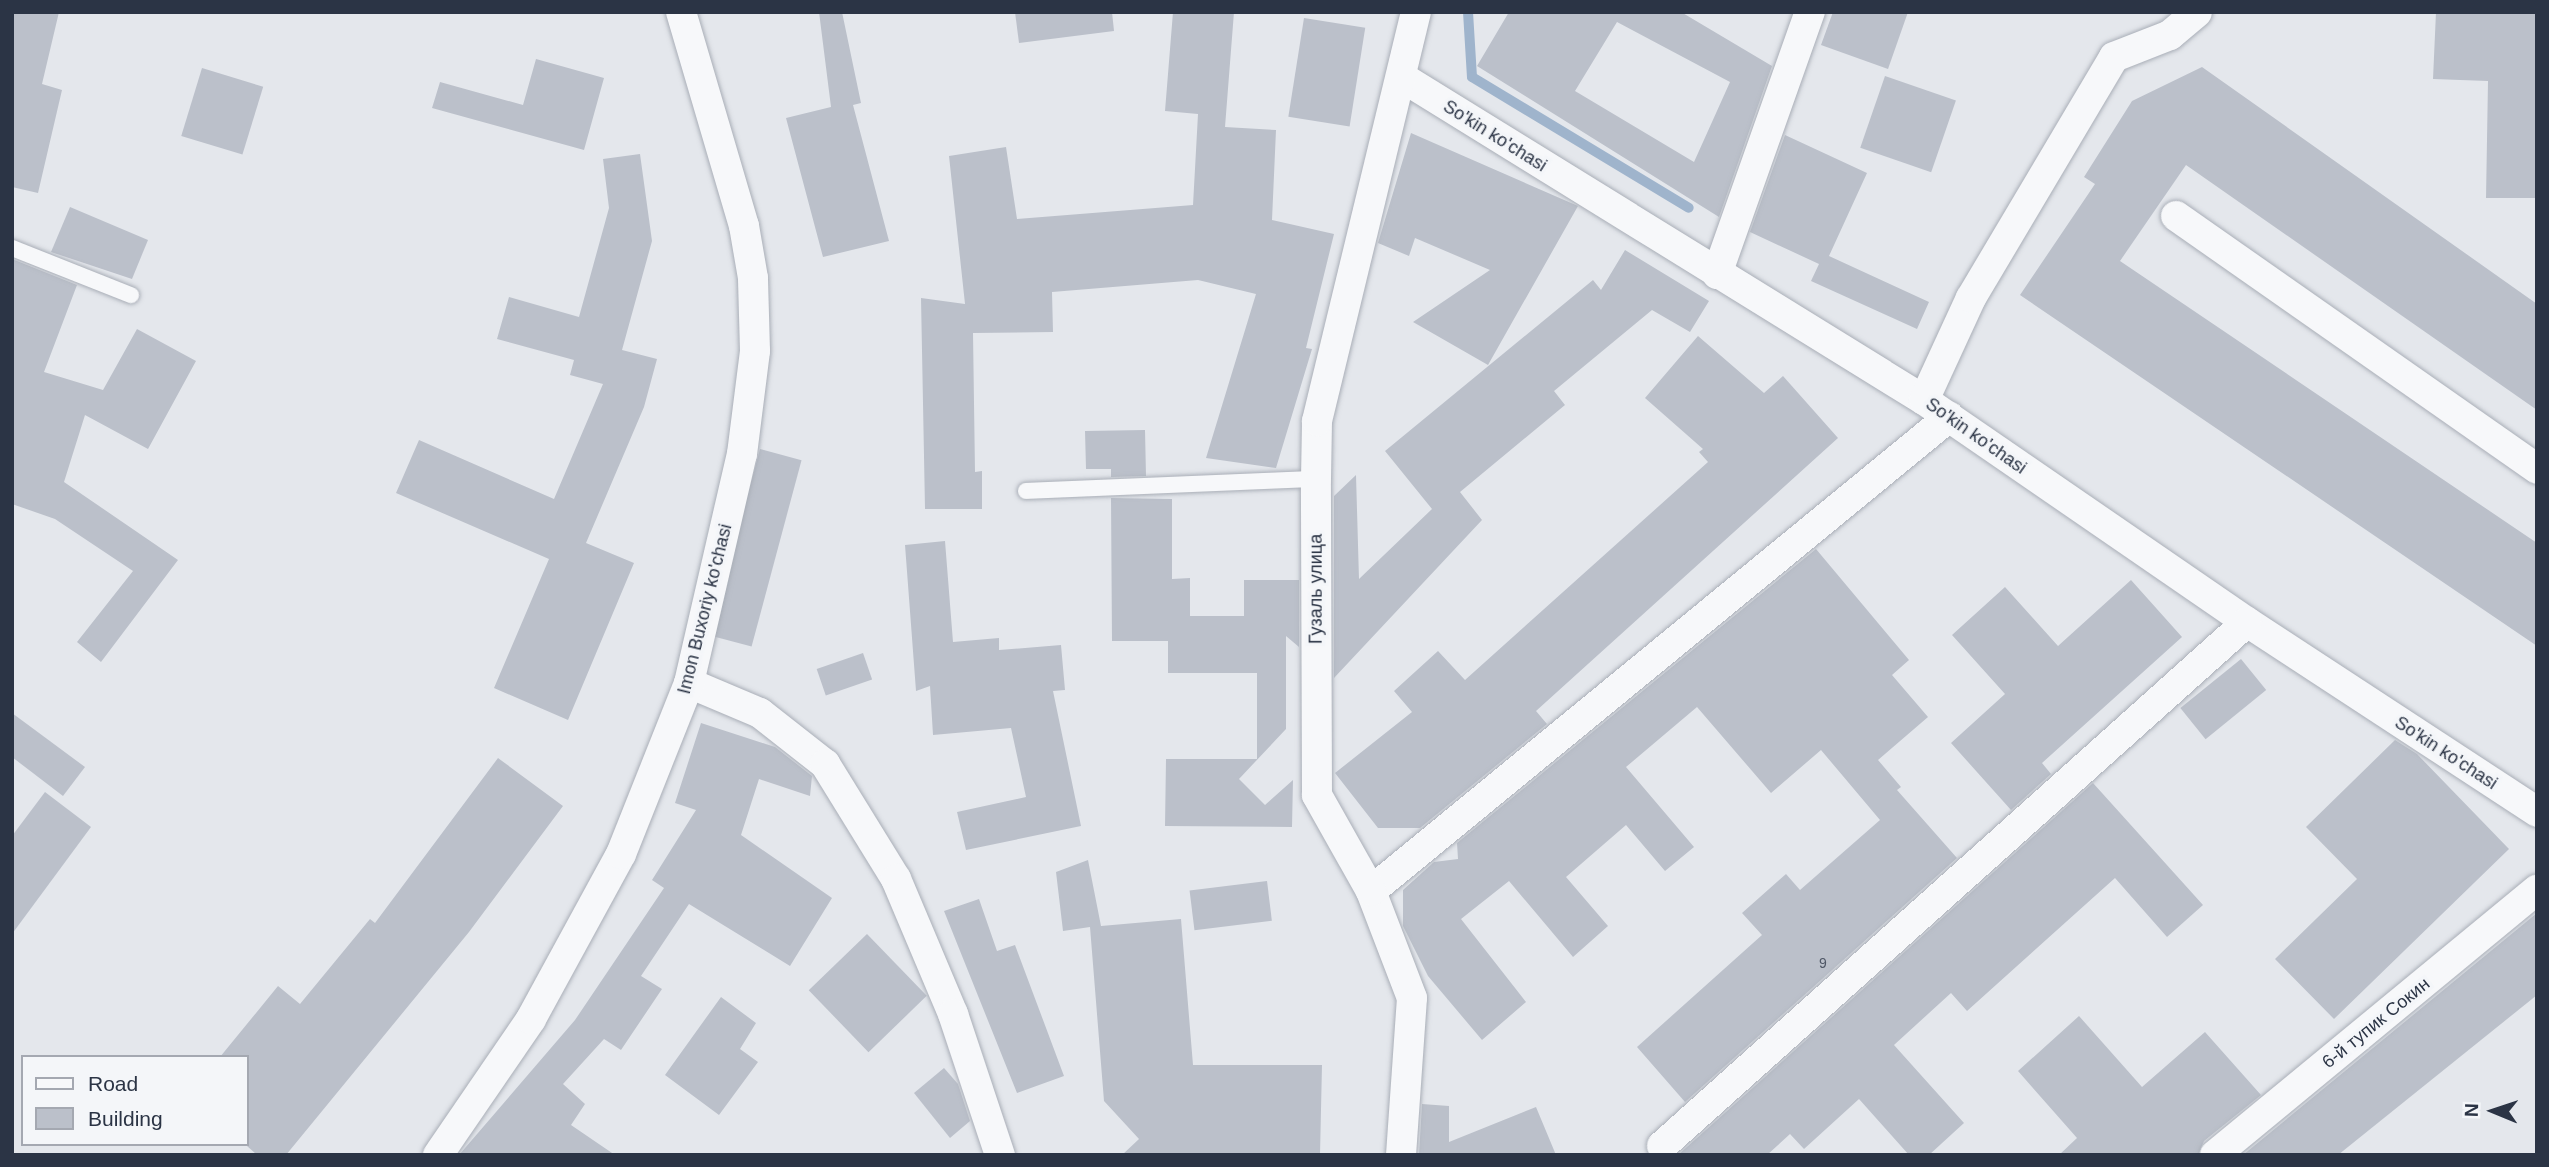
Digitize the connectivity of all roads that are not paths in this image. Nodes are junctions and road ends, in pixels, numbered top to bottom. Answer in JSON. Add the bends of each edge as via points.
{"nodes":[{"id":1,"x":681,"y":12,"type":"edge"},
{"id":2,"x":1416,"y":12,"type":"edge"},
{"id":3,"x":1810,"y":12,"type":"edge"},
{"id":4,"x":2197,"y":12,"type":"edge"},
{"id":5,"x":1403,"y":78,"type":"junction"},
{"id":6,"x":2176,"y":216,"type":"dead end"},
{"id":7,"x":12,"y":248,"type":"edge"},
{"id":8,"x":1717,"y":274,"type":"junction"},
{"id":9,"x":131,"y":295,"type":"dead end"},
{"id":10,"x":1924,"y":400,"type":"junction"},
{"id":11,"x":1950,"y":417,"type":"junction"},
{"id":12,"x":2537,"y":469,"type":"edge"},
{"id":13,"x":1316,"y":479,"type":"junction"},
{"id":14,"x":1026,"y":491,"type":"dead end"},
{"id":15,"x":2247,"y":622,"type":"junction"},
{"id":16,"x":689,"y":683,"type":"junction"},
{"id":17,"x":2537,"y":812,"type":"edge"},
{"id":18,"x":2537,"y":890,"type":"edge"},
{"id":19,"x":1371,"y":891,"type":"junction"},
{"id":20,"x":1662,"y":1146,"type":"dead end"},
{"id":21,"x":438,"y":1155,"type":"edge"},
{"id":22,"x":1000,"y":1155,"type":"edge"},
{"id":23,"x":1401,"y":1155,"type":"edge"},
{"id":24,"x":2215,"y":1155,"type":"edge"}],
"edges":[{"from":1,"to":16,"type":"street","name":"Imon Buxoriy ko'chasi","via":[[744,226],[755,323],[742,454]]},
{"from":2,"to":5,"type":"street","name":"Гузаль улица"},
{"from":3,"to":8,"type":"street"},
{"from":4,"to":10,"type":"street","via":[[2170,35],[2114,57],[1971,298]]},
{"from":5,"to":8,"type":"street","name":"So'kin ko'chasi"},
{"from":5,"to":13,"type":"street","name":"Гузаль улица","via":[[1317,421]]},
{"from":6,"to":12,"type":"street"},
{"from":7,"to":9,"type":"lane"},
{"from":8,"to":10,"type":"street","name":"So'kin ko'chasi"},
{"from":10,"to":11,"type":"street","name":"So'kin ko'chasi"},
{"from":11,"to":15,"type":"street","name":"So'kin ko'chasi"},
{"from":11,"to":19,"type":"street"},
{"from":13,"to":14,"type":"lane"},
{"from":13,"to":19,"type":"street","name":"Гузаль улица","via":[[1317,795]]},
{"from":15,"to":17,"type":"street","name":"So'kin ko'chasi"},
{"from":15,"to":20,"type":"street"},
{"from":16,"to":21,"type":"street","name":"Imon Buxoriy ko'chasi","via":[[626,842],[579,938],[531,1020]]},
{"from":16,"to":22,"type":"street","via":[[760,713],[825,764],[895,879],[953,1013]]},
{"from":18,"to":24,"type":"street","name":"6-й тупик Сокин"},
{"from":19,"to":23,"type":"street","name":"Гузаль улица","via":[[1412,998]]}]}
